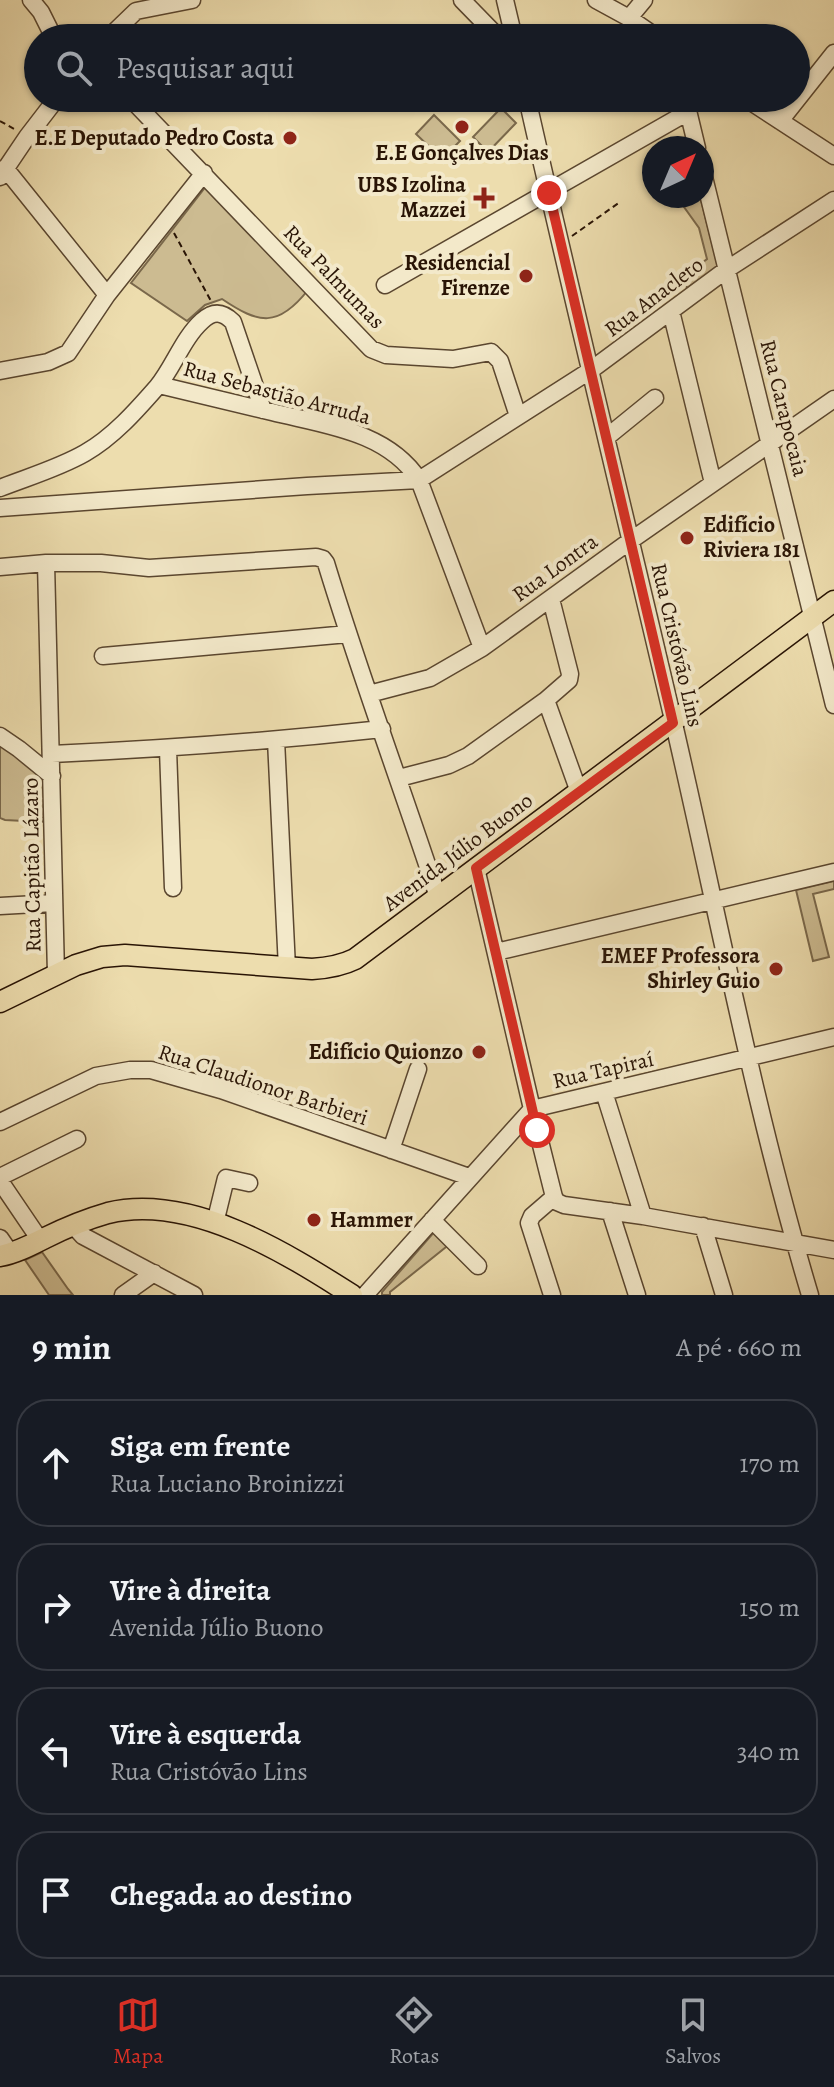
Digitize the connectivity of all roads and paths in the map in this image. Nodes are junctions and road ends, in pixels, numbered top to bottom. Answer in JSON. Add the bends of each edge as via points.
{"nodes":[{"id":1,"x":31,"y":0,"type":"edge"},
{"id":2,"x":192,"y":0,"type":"edge"},
{"id":3,"x":462,"y":0,"type":"edge"},
{"id":4,"x":505,"y":0,"type":"edge"},
{"id":5,"x":596,"y":0,"type":"edge"},
{"id":6,"x":644,"y":0,"type":"edge"},
{"id":7,"x":629,"y":18,"type":"junction"},
{"id":8,"x":47,"y":24,"type":"edge"},
{"id":9,"x":123,"y":24,"type":"edge"},
{"id":10,"x":485,"y":24,"type":"edge"},
{"id":11,"x":511,"y":24,"type":"edge"},
{"id":12,"x":638,"y":24,"type":"edge"},
{"id":13,"x":834,"y":53,"type":"edge"},
{"id":14,"x":810,"y":83,"type":"edge"},
{"id":15,"x":46,"y":112,"type":"edge"},
{"id":16,"x":144,"y":112,"type":"edge"},
{"id":17,"x":530,"y":112,"type":"edge"},
{"id":18,"x":676,"y":112,"type":"edge"},
{"id":19,"x":689,"y":112,"type":"edge"},
{"id":20,"x":766,"y":112,"type":"edge"},
{"id":21,"x":787,"y":112,"type":"edge"},
{"id":22,"x":0,"y":121,"type":"edge"},
{"id":23,"x":780,"y":121,"type":"junction"},
{"id":24,"x":694,"y":136,"type":"edge"},
{"id":25,"x":27,"y":137,"type":"junction"},
{"id":26,"x":834,"y":156,"type":"edge"},
{"id":27,"x":2,"y":172,"type":"edge"},
{"id":28,"x":204,"y":173,"type":"junction"},
{"id":29,"x":549,"y":193,"type":"junction"},
{"id":30,"x":834,"y":200,"type":"edge"},
{"id":31,"x":620,"y":202,"type":"dead end"},
{"id":32,"x":711,"y":208,"type":"edge"},
{"id":33,"x":167,"y":221,"type":"junction"},
{"id":34,"x":561,"y":244,"type":"junction"},
{"id":35,"x":726,"y":270,"type":"junction"},
{"id":36,"x":385,"y":285,"type":"dead end"},
{"id":37,"x":107,"y":295,"type":"junction"},
{"id":38,"x":671,"y":311,"type":"junction"},
{"id":39,"x":218,"y":313,"type":"junction"},
{"id":40,"x":591,"y":370,"type":"junction"},
{"id":41,"x":0,"y":371,"type":"edge"},
{"id":42,"x":159,"y":385,"type":"junction"},
{"id":43,"x":655,"y":398,"type":"dead end"},
{"id":44,"x":834,"y":399,"type":"edge"},
{"id":45,"x":263,"y":410,"type":"junction"},
{"id":46,"x":518,"y":416,"type":"junction"},
{"id":47,"x":607,"y":437,"type":"junction"},
{"id":48,"x":770,"y":443,"type":"junction"},
{"id":49,"x":419,"y":480,"type":"junction"},
{"id":50,"x":713,"y":483,"type":"junction"},
{"id":51,"x":0,"y":488,"type":"edge"},
{"id":52,"x":0,"y":508,"type":"edge"},
{"id":53,"x":630,"y":541,"type":"junction"},
{"id":54,"x":46,"y":563,"type":"junction"},
{"id":55,"x":0,"y":567,"type":"edge"},
{"id":56,"x":551,"y":599,"type":"junction"},
{"id":57,"x":834,"y":601,"type":"edge"},
{"id":58,"x":813,"y":618,"type":"junction"},
{"id":59,"x":348,"y":634,"type":"junction"},
{"id":60,"x":482,"y":648,"type":"junction"},
{"id":61,"x":103,"y":656,"type":"dead end"},
{"id":62,"x":369,"y":694,"type":"junction"},
{"id":63,"x":546,"y":700,"type":"junction"},
{"id":64,"x":834,"y":705,"type":"edge"},
{"id":65,"x":673,"y":723,"type":"junction"},
{"id":66,"x":382,"y":729,"type":"junction"},
{"id":67,"x":51,"y":732,"type":"junction"},
{"id":68,"x":0,"y":736,"type":"edge"},
{"id":69,"x":276,"y":740,"type":"junction"},
{"id":70,"x":19,"y":749,"type":"junction"},
{"id":71,"x":168,"y":749,"type":"junction"},
{"id":72,"x":52,"y":754,"type":"junction"},
{"id":73,"x":52,"y":776,"type":"junction"},
{"id":74,"x":399,"y":778,"type":"junction"},
{"id":75,"x":579,"y":792,"type":"junction"},
{"id":76,"x":476,"y":868,"type":"junction"},
{"id":77,"x":834,"y":872,"type":"edge"},
{"id":78,"x":173,"y":888,"type":"dead end"},
{"id":79,"x":438,"y":897,"type":"junction"},
{"id":80,"x":714,"y":901,"type":"junction"},
{"id":81,"x":54,"y":903,"type":"junction"},
{"id":82,"x":0,"y":906,"type":"edge"},
{"id":83,"x":496,"y":952,"type":"junction"},
{"id":84,"x":287,"y":968,"type":"junction"},
{"id":85,"x":56,"y":974,"type":"junction"},
{"id":86,"x":0,"y":1002,"type":"edge"},
{"id":87,"x":834,"y":1037,"type":"edge"},
{"id":88,"x":749,"y":1058,"type":"junction"},
{"id":89,"x":418,"y":1069,"type":"dead end"},
{"id":90,"x":604,"y":1092,"type":"junction"},
{"id":91,"x":530,"y":1117,"type":"junction"},
{"id":92,"x":0,"y":1122,"type":"edge"},
{"id":93,"x":77,"y":1139,"type":"dead end"},
{"id":94,"x":391,"y":1150,"type":"junction"},
{"id":95,"x":469,"y":1177,"type":"junction"},
{"id":96,"x":0,"y":1179,"type":"edge"},
{"id":97,"x":249,"y":1183,"type":"dead end"},
{"id":98,"x":554,"y":1197,"type":"junction"},
{"id":99,"x":610,"y":1211,"type":"junction"},
{"id":100,"x":643,"y":1216,"type":"junction"},
{"id":101,"x":432,"y":1220,"type":"junction"},
{"id":102,"x":215,"y":1223,"type":"junction"},
{"id":103,"x":73,"y":1225,"type":"junction"},
{"id":104,"x":703,"y":1226,"type":"junction"},
{"id":105,"x":40,"y":1240,"type":"junction"},
{"id":106,"x":795,"y":1244,"type":"junction"},
{"id":107,"x":834,"y":1250,"type":"edge"},
{"id":108,"x":3,"y":1253,"type":"edge"},
{"id":109,"x":478,"y":1266,"type":"dead end"},
{"id":110,"x":154,"y":1273,"type":"junction"},
{"id":111,"x":123,"y":1295,"type":"edge"},
{"id":112,"x":194,"y":1295,"type":"edge"},
{"id":113,"x":352,"y":1295,"type":"edge"},
{"id":114,"x":365,"y":1295,"type":"edge"},
{"id":115,"x":552,"y":1295,"type":"edge"},
{"id":116,"x":637,"y":1295,"type":"edge"},
{"id":117,"x":724,"y":1295,"type":"edge"},
{"id":118,"x":810,"y":1295,"type":"edge"}],
"edges":[{"from":1,"to":8,"type":"street"},
{"from":2,"to":9,"type":"street","via":[[136,11]]},
{"from":3,"to":10,"type":"street"},
{"from":4,"to":11,"type":"street"},
{"from":5,"to":7,"type":"street"},
{"from":6,"to":7,"type":"street"},
{"from":7,"to":12,"type":"street"},
{"from":13,"to":14,"type":"street"},
{"from":15,"to":25,"type":"street"},
{"from":16,"to":28,"type":"street","name":"Rua Palmumas"},
{"from":17,"to":29,"type":"street","name":"Rua Cristóvão Lins"},
{"from":18,"to":29,"type":"street"},
{"from":19,"to":24,"type":"street"},
{"from":20,"to":23,"type":"street"},
{"from":21,"to":23,"type":"street"},
{"from":22,"to":25,"type":"path"},
{"from":23,"to":26,"type":"street"},
{"from":25,"to":27,"type":"street"},
{"from":27,"to":37,"type":"street"},
{"from":28,"to":33,"type":"street"},
{"from":28,"to":46,"type":"street","name":"Rua Palmumas","via":[[371,349],[386,355],[453,359],[491,352],[500,361]]},
{"from":29,"to":34,"type":"street","name":"Rua Cristóvão Lins"},
{"from":29,"to":36,"type":"street"},
{"from":30,"to":35,"type":"street","name":"Rua Anacleto"},
{"from":31,"to":34,"type":"path"},
{"from":32,"to":35,"type":"street","name":"Rua Carapocaia"},
{"from":33,"to":37,"type":"street"},
{"from":33,"to":39,"type":"path"},
{"from":34,"to":40,"type":"street","name":"Rua Cristóvão Lins"},
{"from":35,"to":38,"type":"street","name":"Rua Anacleto"},
{"from":35,"to":48,"type":"street","name":"Rua Carapocaia"},
{"from":37,"to":41,"type":"street","via":[[68,353]]},
{"from":38,"to":40,"type":"street","name":"Rua Anacleto"},
{"from":38,"to":50,"type":"street"},
{"from":39,"to":42,"type":"street","via":[[196,327]]},
{"from":39,"to":45,"type":"street","via":[[235,326]]},
{"from":40,"to":46,"type":"street","name":"Rua Anacleto"},
{"from":40,"to":47,"type":"street","name":"Rua Cristóvão Lins"},
{"from":42,"to":45,"type":"street","name":"Rua Sebastião Arruda"},
{"from":42,"to":51,"type":"street","name":"Rua Sebastião Arruda","via":[[85,453]]},
{"from":43,"to":47,"type":"street"},
{"from":44,"to":48,"type":"street","name":"Rua Lontra"},
{"from":45,"to":49,"type":"street","name":"Rua Sebastião Arruda","via":[[359,434],[393,452]]},
{"from":46,"to":49,"type":"street","name":"Rua Anacleto"},
{"from":47,"to":53,"type":"street","name":"Rua Cristóvão Lins"},
{"from":48,"to":50,"type":"street","name":"Rua Lontra"},
{"from":48,"to":58,"type":"street","name":"Rua Carapocaia"},
{"from":49,"to":52,"type":"street"},
{"from":49,"to":60,"type":"street"},
{"from":50,"to":53,"type":"street","name":"Rua Lontra"},
{"from":53,"to":56,"type":"street","name":"Rua Lontra"},
{"from":53,"to":65,"type":"street","name":"Rua Cristóvão Lins"},
{"from":54,"to":55,"type":"street"},
{"from":54,"to":59,"type":"street","via":[[149,568],[316,557],[326,563]]},
{"from":54,"to":67,"type":"street","name":"Rua Capitão Lázaro"},
{"from":56,"to":60,"type":"street","name":"Rua Lontra"},
{"from":56,"to":63,"type":"street","via":[[570,678]]},
{"from":57,"to":58,"type":"main road","name":"Avenida Júlio Buono"},
{"from":58,"to":64,"type":"street","name":"Rua Carapocaia"},
{"from":58,"to":65,"type":"main road","name":"Avenida Júlio Buono"},
{"from":59,"to":61,"type":"street"},
{"from":59,"to":62,"type":"street"},
{"from":60,"to":62,"type":"street","name":"Rua Lontra","via":[[430,678]]},
{"from":62,"to":66,"type":"street"},
{"from":63,"to":74,"type":"street","via":[[468,756]]},
{"from":63,"to":75,"type":"street"},
{"from":65,"to":75,"type":"main road","name":"Avenida Júlio Buono"},
{"from":65,"to":80,"type":"street","name":"Rua Cristóvão Lins"},
{"from":66,"to":69,"type":"street"},
{"from":66,"to":74,"type":"street"},
{"from":67,"to":70,"type":"street"},
{"from":67,"to":72,"type":"street","name":"Rua Capitão Lázaro"},
{"from":68,"to":70,"type":"street"},
{"from":69,"to":71,"type":"street"},
{"from":69,"to":84,"type":"street"},
{"from":70,"to":73,"type":"street"},
{"from":71,"to":72,"type":"street"},
{"from":71,"to":78,"type":"street"},
{"from":72,"to":73,"type":"street","name":"Rua Capitão Lázaro"},
{"from":73,"to":81,"type":"street","name":"Rua Capitão Lázaro"},
{"from":74,"to":79,"type":"street"},
{"from":75,"to":76,"type":"main road","name":"Avenida Júlio Buono"},
{"from":76,"to":79,"type":"main road","name":"Avenida Júlio Buono"},
{"from":76,"to":83,"type":"street"},
{"from":77,"to":80,"type":"street"},
{"from":79,"to":84,"type":"main road","name":"Avenida Júlio Buono","via":[[345,964]]},
{"from":80,"to":83,"type":"street"},
{"from":80,"to":88,"type":"street","name":"Rua Cristóvão Lins"},
{"from":81,"to":82,"type":"street"},
{"from":81,"to":85,"type":"street","name":"Rua Capitão Lázaro"},
{"from":83,"to":91,"type":"street"},
{"from":84,"to":85,"type":"main road","name":"Avenida Júlio Buono","via":[[125,955],[102,957]]},
{"from":85,"to":86,"type":"main road","name":"Avenida Júlio Buono"},
{"from":87,"to":88,"type":"street","name":"Rua Tapiraí"},
{"from":88,"to":90,"type":"street","name":"Rua Tapiraí"},
{"from":88,"to":106,"type":"street","name":"Rua Cristóvão Lins"},
{"from":89,"to":94,"type":"street"},
{"from":90,"to":91,"type":"street","name":"Rua Tapiraí"},
{"from":90,"to":100,"type":"street"},
{"from":91,"to":95,"type":"street"},
{"from":91,"to":98,"type":"street"},
{"from":92,"to":94,"type":"street","name":"Rua Claudionor Barbieri","via":[[96,1076],[151,1070]]},
{"from":93,"to":96,"type":"street"},
{"from":94,"to":95,"type":"street","name":"Rua Claudionor Barbieri"},
{"from":95,"to":101,"type":"street"},
{"from":96,"to":105,"type":"street"},
{"from":97,"to":102,"type":"street","via":[[226,1178]]},
{"from":98,"to":99,"type":"street","via":[[564,1205]]},
{"from":98,"to":115,"type":"street","via":[[529,1223]]},
{"from":99,"to":100,"type":"street"},
{"from":99,"to":116,"type":"street"},
{"from":100,"to":104,"type":"street"},
{"from":101,"to":109,"type":"street"},
{"from":101,"to":114,"type":"street"},
{"from":102,"to":103,"type":"main road","via":[[173,1212],[134,1210]]},
{"from":102,"to":113,"type":"main road","via":[[291,1258]]},
{"from":103,"to":105,"type":"main road"},
{"from":103,"to":110,"type":"street","via":[[83,1236]]},
{"from":104,"to":106,"type":"street"},
{"from":104,"to":117,"type":"street"},
{"from":105,"to":108,"type":"main road"},
{"from":106,"to":107,"type":"street"},
{"from":106,"to":118,"type":"street","name":"Rua Cristóvão Lins"},
{"from":110,"to":111,"type":"street"},
{"from":110,"to":112,"type":"street"}]}
